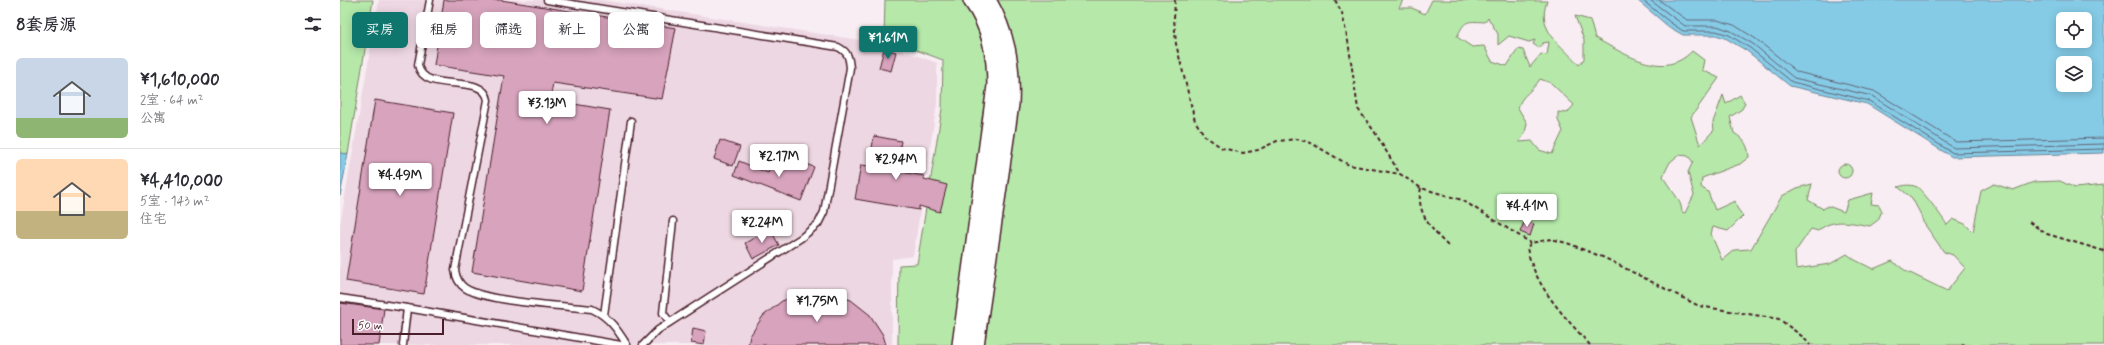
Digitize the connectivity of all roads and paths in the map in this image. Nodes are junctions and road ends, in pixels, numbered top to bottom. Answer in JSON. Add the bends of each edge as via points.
{"nodes":[{"id":1,"x":430,"y":0,"type":"edge"},
{"id":2,"x":547,"y":0,"type":"edge"},
{"id":3,"x":972,"y":0,"type":"edge"},
{"id":4,"x":987,"y":0,"type":"edge"},
{"id":5,"x":1176,"y":0,"type":"edge"},
{"id":6,"x":1335,"y":0,"type":"edge"},
{"id":7,"x":631,"y":121,"type":"dead end"},
{"id":8,"x":1400,"y":174,"type":"junction"},
{"id":9,"x":1421,"y":188,"type":"junction"},
{"id":10,"x":673,"y":221,"type":"dead end"},
{"id":11,"x":2029,"y":222,"type":"dead end"},
{"id":12,"x":1531,"y":242,"type":"junction"},
{"id":13,"x":1449,"y":247,"type":"dead end"},
{"id":14,"x":2104,"y":251,"type":"edge"},
{"id":15,"x":340,"y":298,"type":"edge"},
{"id":16,"x":407,"y":308,"type":"junction"},
{"id":17,"x":604,"y":315,"type":"junction"},
{"id":18,"x":670,"y":322,"type":"junction"},
{"id":19,"x":1962,"y":344,"type":"dead end"},
{"id":20,"x":403,"y":345,"type":"edge"},
{"id":21,"x":621,"y":345,"type":"edge"},
{"id":22,"x":627,"y":345,"type":"edge"},
{"id":23,"x":643,"y":345,"type":"edge"},
{"id":24,"x":961,"y":345,"type":"edge"},
{"id":25,"x":975,"y":345,"type":"edge"},
{"id":26,"x":1590,"y":345,"type":"edge"},
{"id":27,"x":1810,"y":345,"type":"edge"},
{"id":28,"x":1965,"y":345,"type":"edge"}],
"edges":[{"from":1,"to":17,"type":"lane","via":[[418,65],[422,74],[430,80],[478,87],[485,92],[488,100],[455,270],[460,283],[471,291],[489,296],[592,309]]},
{"from":2,"to":18,"type":"lane","via":[[838,47],[849,56],[850,68],[824,212],[818,224],[801,238]]},
{"from":3,"to":24,"type":"street","via":[[990,33],[996,72]]},
{"from":4,"to":25,"type":"street","via":[[1003,32],[1011,81],[1010,104]]},
{"from":5,"to":8,"type":"path","via":[[1176,44],[1195,121],[1205,136],[1222,148],[1243,153],[1258,150],[1277,141],[1298,139],[1311,143],[1349,165]]},
{"from":6,"to":8,"type":"path","via":[[1342,13],[1348,41],[1358,109]]},
{"from":7,"to":17,"type":"lane"},
{"from":8,"to":9,"type":"path"},
{"from":9,"to":12,"type":"path","via":[[1462,200]]},
{"from":9,"to":13,"type":"path","via":[[1418,199],[1423,215],[1431,229]]},
{"from":10,"to":18,"type":"lane","via":[[663,313]]},
{"from":11,"to":14,"type":"path","via":[[2047,234]]},
{"from":12,"to":26,"type":"path","via":[[1527,248],[1529,258],[1541,285],[1558,310]]},
{"from":12,"to":27,"type":"path","via":[[1551,239],[1567,243],[1605,258],[1699,306],[1779,319]]},
{"from":15,"to":16,"type":"lane"},
{"from":16,"to":20,"type":"lane"},
{"from":16,"to":21,"type":"lane"},
{"from":17,"to":22,"type":"lane"},
{"from":18,"to":23,"type":"lane"},
{"from":19,"to":28,"type":"path"}]}
